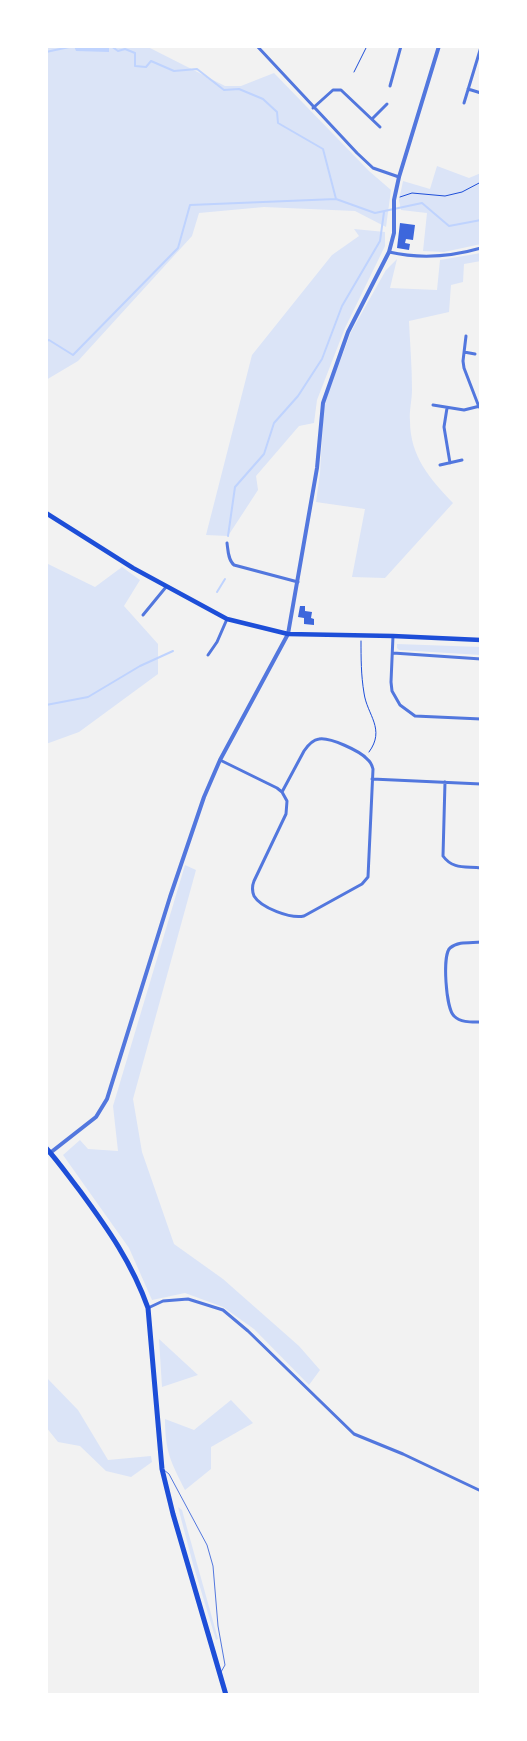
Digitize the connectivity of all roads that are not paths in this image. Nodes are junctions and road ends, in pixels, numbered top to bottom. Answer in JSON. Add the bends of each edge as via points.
{"nodes":[{"id":1,"x":257,"y":46,"type":"edge"},
{"id":2,"x":401,"y":46,"type":"edge"},
{"id":3,"x":439,"y":46,"type":"edge"},
{"id":4,"x":481,"y":47,"type":"edge"},
{"id":5,"x":390,"y":86,"type":"dead end"},
{"id":6,"x":468,"y":89,"type":"junction"},
{"id":7,"x":481,"y":93,"type":"edge"},
{"id":8,"x":464,"y":103,"type":"dead end"},
{"id":9,"x":387,"y":104,"type":"dead end"},
{"id":10,"x":313,"y":108,"type":"junction"},
{"id":11,"x":372,"y":119,"type":"junction"},
{"id":12,"x":380,"y":127,"type":"dead end"},
{"id":13,"x":399,"y":177,"type":"junction"},
{"id":14,"x":481,"y":248,"type":"edge"},
{"id":15,"x":389,"y":252,"type":"junction"},
{"id":16,"x":466,"y":336,"type":"dead end"},
{"id":17,"x":464,"y":352,"type":"junction"},
{"id":18,"x":476,"y":354,"type":"dead end"},
{"id":19,"x":434,"y":405,"type":"dead end"},
{"id":20,"x":480,"y":406,"type":"edge"},
{"id":21,"x":447,"y":408,"type":"junction"},
{"id":22,"x":462,"y":460,"type":"dead end"},
{"id":23,"x":450,"y":463,"type":"junction"},
{"id":24,"x":440,"y":465,"type":"dead end"},
{"id":25,"x":46,"y":513,"type":"edge"},
{"id":26,"x":226,"y":542,"type":"dead end"},
{"id":27,"x":298,"y":582,"type":"junction"},
{"id":28,"x":166,"y":587,"type":"junction"},
{"id":29,"x":143,"y":615,"type":"dead end"},
{"id":30,"x":227,"y":619,"type":"junction"},
{"id":31,"x":288,"y":634,"type":"junction"},
{"id":32,"x":393,"y":636,"type":"junction"},
{"id":33,"x":481,"y":640,"type":"edge"},
{"id":34,"x":393,"y":653,"type":"junction"},
{"id":35,"x":208,"y":655,"type":"dead end"},
{"id":36,"x":481,"y":658,"type":"edge"},
{"id":37,"x":481,"y":719,"type":"edge"},
{"id":38,"x":220,"y":760,"type":"junction"},
{"id":39,"x":372,"y":779,"type":"junction"},
{"id":40,"x":445,"y":782,"type":"junction"},
{"id":41,"x":481,"y":784,"type":"edge"},
{"id":42,"x":282,"y":792,"type":"junction"},
{"id":43,"x":481,"y":868,"type":"edge"},
{"id":44,"x":481,"y":942,"type":"edge"},
{"id":45,"x":481,"y":1022,"type":"edge"},
{"id":46,"x":48,"y":1150,"type":"edge"},
{"id":47,"x":148,"y":1308,"type":"junction"},
{"id":48,"x":162,"y":1469,"type":"junction"},
{"id":49,"x":481,"y":1491,"type":"edge"},
{"id":50,"x":220,"y":1674,"type":"junction"},
{"id":51,"x":226,"y":1695,"type":"edge"}],
"edges":[{"from":1,"to":10,"type":"street"},
{"from":2,"to":5,"type":"street"},
{"from":3,"to":13,"type":"street"},
{"from":4,"to":6,"type":"street"},
{"from":6,"to":7,"type":"street"},
{"from":6,"to":8,"type":"street"},
{"from":9,"to":11,"type":"street"},
{"from":10,"to":11,"type":"street","via":[[334,90],[341,90]]},
{"from":10,"to":13,"type":"street","via":[[373,168]]},
{"from":11,"to":12,"type":"street"},
{"from":13,"to":15,"type":"street"},
{"from":14,"to":15,"type":"street","via":[[420,257]]},
{"from":15,"to":27,"type":"street","via":[[348,332],[326,392]]},
{"from":16,"to":17,"type":"street"},
{"from":17,"to":18,"type":"street"},
{"from":17,"to":20,"type":"street","via":[[464,368]]},
{"from":19,"to":21,"type":"street"},
{"from":20,"to":21,"type":"street","via":[[464,410]]},
{"from":21,"to":23,"type":"street","via":[[444,427]]},
{"from":22,"to":23,"type":"street"},
{"from":23,"to":24,"type":"street"},
{"from":25,"to":28,"type":"main road"},
{"from":26,"to":27,"type":"street","via":[[234,565]]},
{"from":27,"to":31,"type":"street"},
{"from":28,"to":29,"type":"street"},
{"from":28,"to":30,"type":"main road"},
{"from":30,"to":31,"type":"main road"},
{"from":30,"to":35,"type":"street"},
{"from":31,"to":32,"type":"main road"},
{"from":31,"to":38,"type":"street"},
{"from":32,"to":33,"type":"main road"},
{"from":32,"to":34,"type":"street"},
{"from":34,"to":36,"type":"street"},
{"from":34,"to":37,"type":"street","via":[[392,691],[407,712],[424,717]]},
{"from":38,"to":42,"type":"street"},
{"from":38,"to":46,"type":"street","via":[[170,897],[106,1099],[96,1117]]},
{"from":39,"to":40,"type":"street"},
{"from":39,"to":42,"type":"street","via":[[371,763],[365,757],[329,739],[316,739],[304,750]]},
{"from":39,"to":42,"type":"street","via":[[368,877],[362,884],[298,917],[286,915],[260,902],[253,893],[254,881],[286,814],[287,801]]},
{"from":40,"to":41,"type":"street"},
{"from":40,"to":43,"type":"street","via":[[444,856],[455,866]]},
{"from":44,"to":45,"type":"street","via":[[456,944],[445,956],[448,1002],[452,1013],[460,1020]]},
{"from":46,"to":47,"type":"highway","via":[[129,1263]]},
{"from":47,"to":48,"type":"highway"},
{"from":47,"to":49,"type":"street","via":[[162,1301],[188,1299],[223,1310],[248,1330],[354,1434]]},
{"from":48,"to":50,"type":"highway"},
{"from":48,"to":50,"type":"lane","via":[[170,1474],[207,1545],[213,1566],[225,1665]]},
{"from":50,"to":51,"type":"highway"}]}
